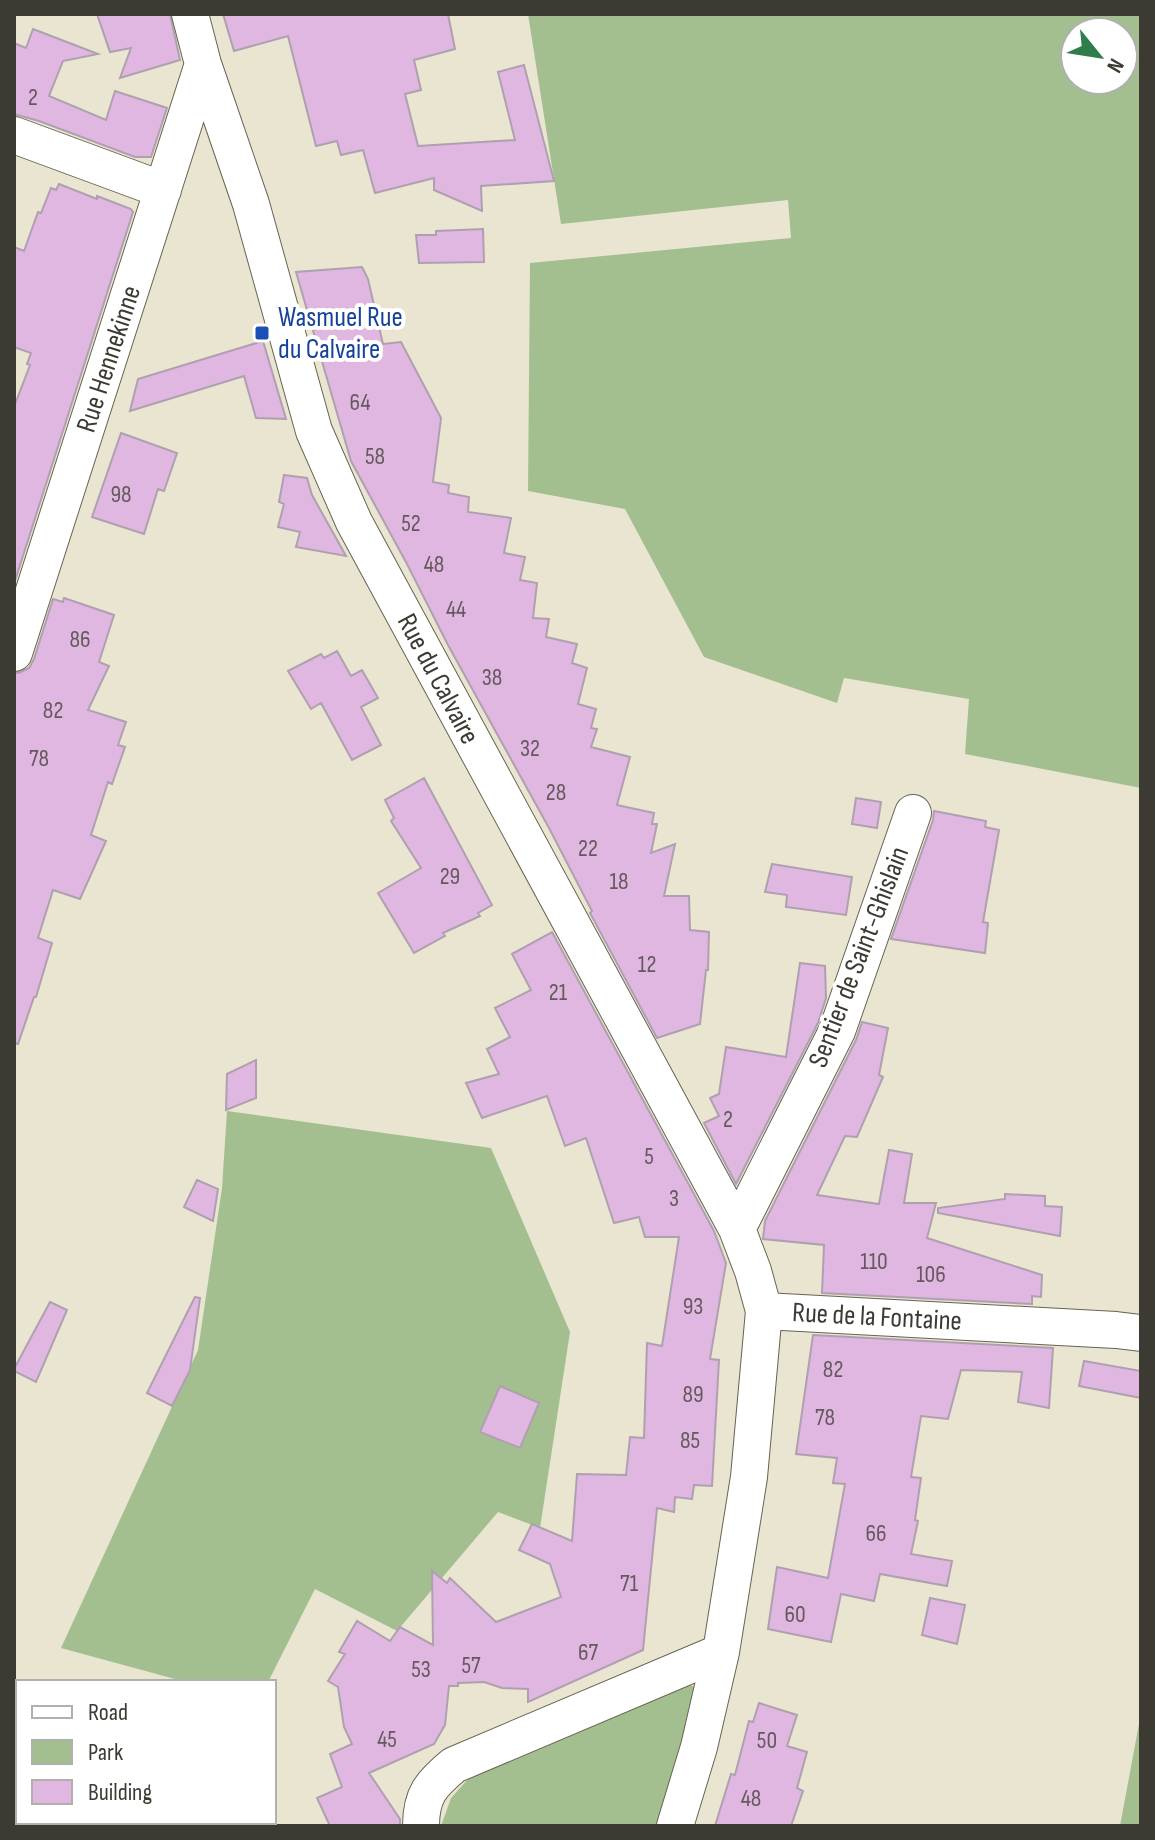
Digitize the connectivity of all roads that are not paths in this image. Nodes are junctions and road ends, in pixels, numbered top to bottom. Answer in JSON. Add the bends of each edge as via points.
{"nodes":[{"id":1,"x":190,"y":14,"type":"edge"},
{"id":2,"x":203,"y":64,"type":"junction"},
{"id":3,"x":14,"y":135,"type":"edge"},
{"id":4,"x":163,"y":190,"type":"junction"},
{"id":5,"x":14,"y":653,"type":"edge"},
{"id":6,"x":913,"y":813,"type":"dead end"},
{"id":7,"x":737,"y":1229,"type":"junction"},
{"id":8,"x":764,"y":1311,"type":"junction"},
{"id":9,"x":1141,"y":1333,"type":"edge"},
{"id":10,"x":721,"y":1652,"type":"junction"},
{"id":11,"x":421,"y":1826,"type":"edge"},
{"id":12,"x":675,"y":1826,"type":"edge"}],
"edges":[{"from":1,"to":2,"type":"street","name":"Rue du Calvaire"},
{"from":2,"to":4,"type":"street","name":"Rue Hennekinne"},
{"from":2,"to":7,"type":"street","name":"Rue du Calvaire","via":[[251,204],[314,431],[354,522]]},
{"from":3,"to":4,"type":"street"},
{"from":4,"to":5,"type":"street","name":"Rue Hennekinne"},
{"from":6,"to":7,"type":"street","name":"Sentier de Saint-Ghislain","via":[[837,1031]]},
{"from":7,"to":8,"type":"street","name":"Rue du Calvaire"},
{"from":8,"to":9,"type":"street","name":"Rue de la Fontaine"},
{"from":8,"to":10,"type":"street","name":"Rue de la Fontaine","via":[[749,1477]]},
{"from":10,"to":11,"type":"street","via":[[454,1765],[423,1800]]},
{"from":10,"to":12,"type":"street","name":"Rue de la Fontaine"}]}
